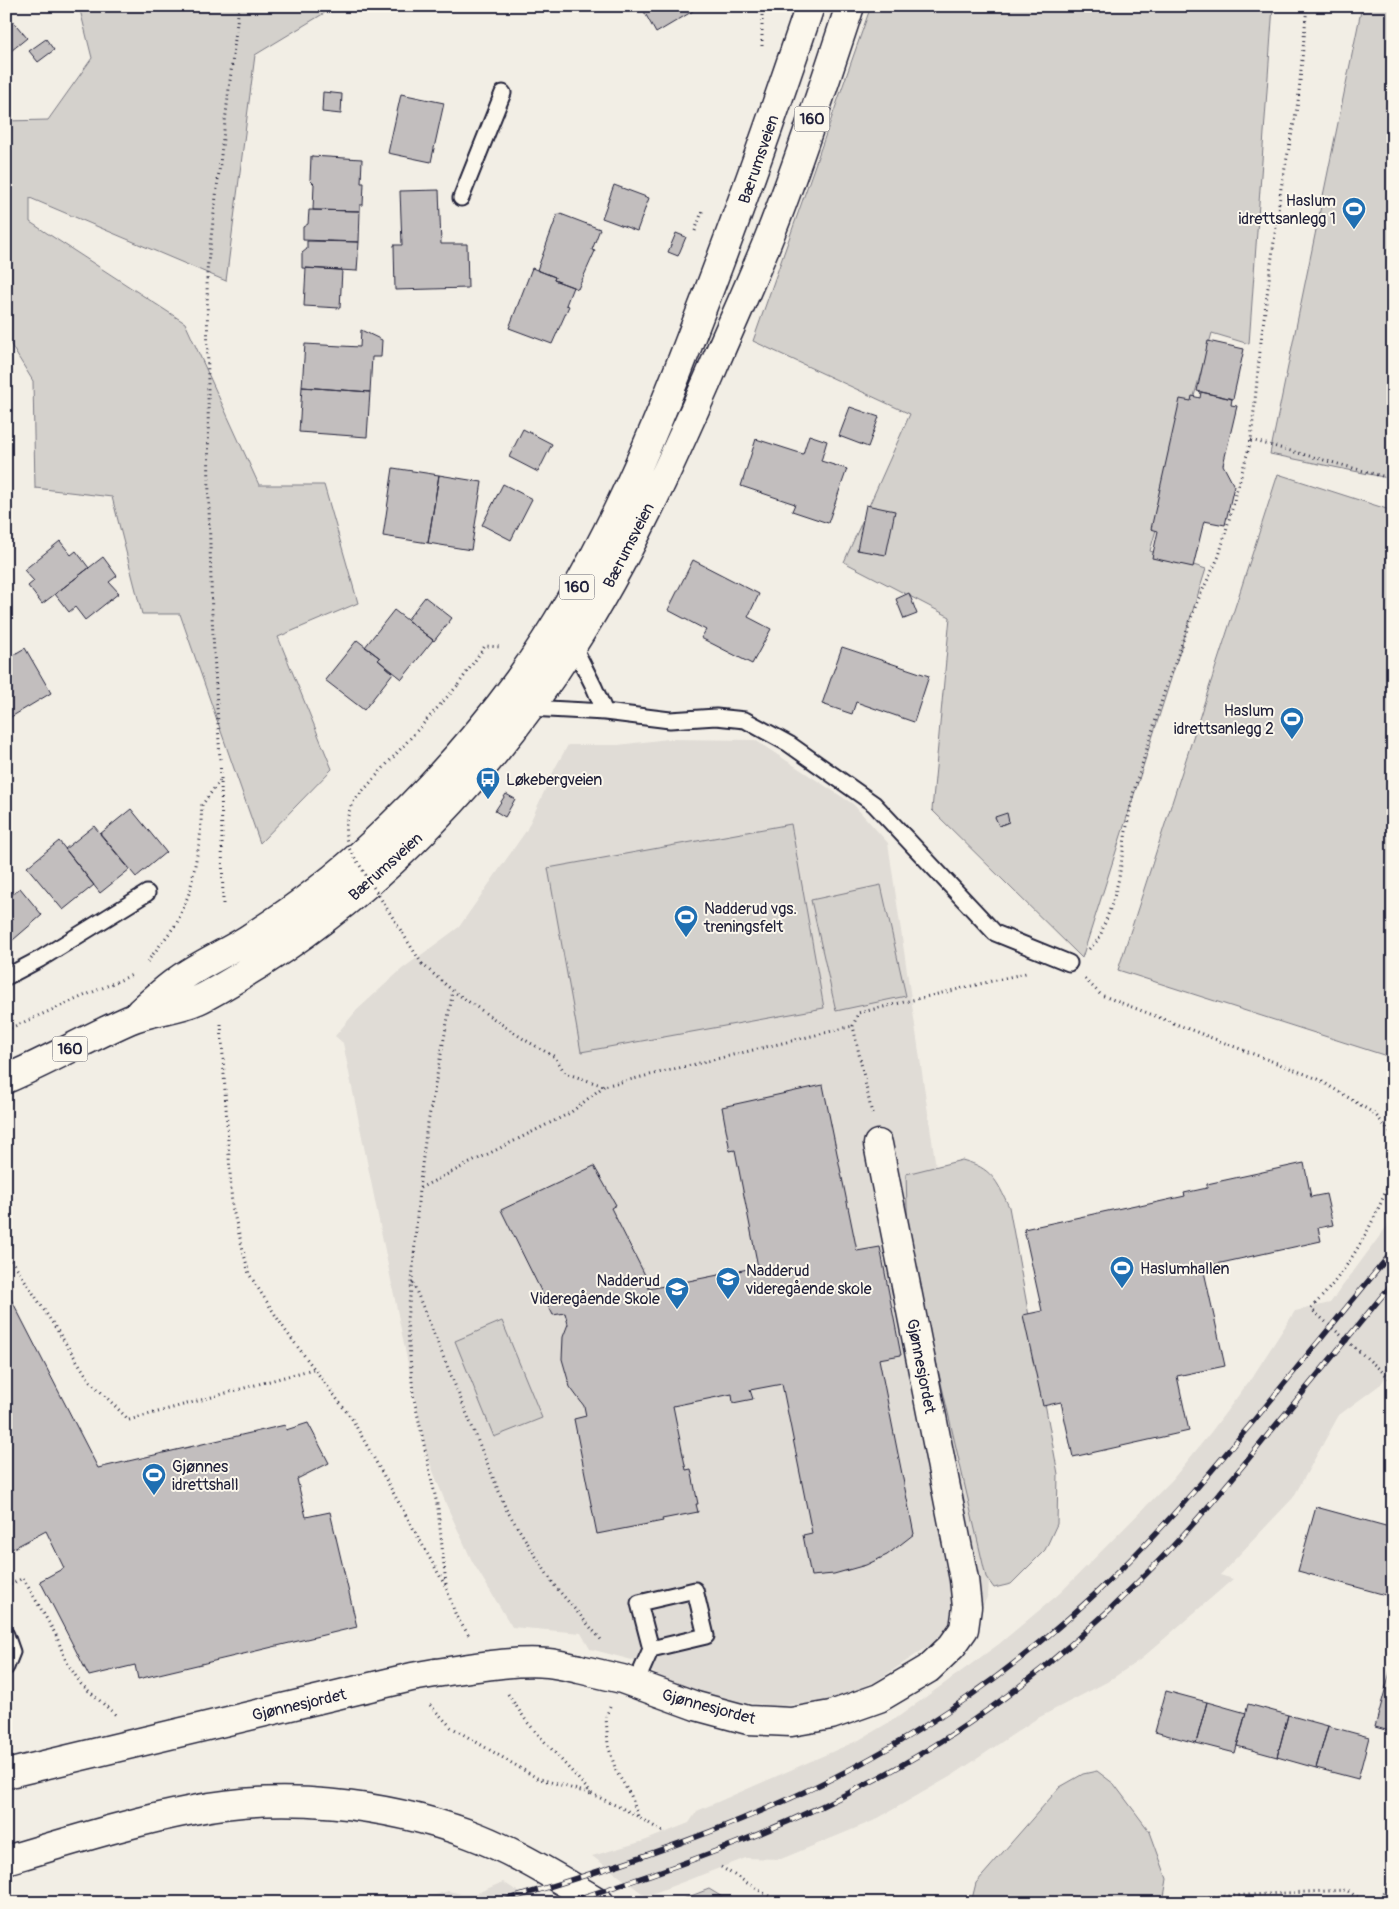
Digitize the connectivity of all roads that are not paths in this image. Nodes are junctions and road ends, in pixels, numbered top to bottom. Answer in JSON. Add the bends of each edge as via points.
{"nodes":[{"id":1,"x":810,"y":6,"type":"edge"},
{"id":2,"x":850,"y":6,"type":"edge"},
{"id":3,"x":503,"y":93,"type":"dead end"},
{"id":4,"x":461,"y":198,"type":"dead end"},
{"id":5,"x":573,"y":645,"type":"junction"},
{"id":6,"x":529,"y":708,"type":"junction"},
{"id":7,"x":604,"y":712,"type":"junction"},
{"id":8,"x":147,"y":893,"type":"dead end"},
{"id":9,"x":1069,"y":963,"type":"road end"},
{"id":10,"x":6,"y":977,"type":"edge"},
{"id":11,"x":133,"y":1018,"type":"junction"},
{"id":12,"x":6,"y":1079,"type":"edge"},
{"id":13,"x":878,"y":1144,"type":"road end"},
{"id":14,"x":6,"y":1635,"type":"edge"},
{"id":15,"x":651,"y":1649,"type":"junction"},
{"id":16,"x":6,"y":1667,"type":"edge"},
{"id":17,"x":628,"y":1682,"type":"junction"},
{"id":18,"x":6,"y":1774,"type":"edge"},
{"id":19,"x":6,"y":1860,"type":"edge"},
{"id":20,"x":600,"y":1903,"type":"edge"}],
"edges":[{"from":1,"to":11,"type":"main road","name":"Bærumsveien","number":"160","via":[[739,212],[664,409],[607,533],[562,613],[518,681],[423,794],[369,847],[308,899],[178,980]]},
{"from":2,"to":5,"type":"main road","name":"Bærumsveien","number":"160","via":[[764,249],[689,423],[639,527]]},
{"from":3,"to":4,"type":"lane"},
{"from":5,"to":6,"type":"main road","name":"Bærumsveien","number":"160"},
{"from":5,"to":7,"type":"lane"},
{"from":6,"to":7,"type":"lane"},
{"from":6,"to":11,"type":"main road","name":"Bærumsveien","number":"160","via":[[442,812],[357,893],[263,962],[197,1001]]},
{"from":7,"to":9,"type":"lane","via":[[670,720],[716,717],[745,720],[789,744],[874,804],[995,933]]},
{"from":8,"to":10,"type":"lane"},
{"from":11,"to":12,"type":"main road","name":"Bærumsveien","number":"160"},
{"from":13,"to":17,"type":"main road","name":"Gjønnesjordet","via":[[964,1579],[967,1607],[964,1630],[928,1669],[880,1698],[831,1715],[791,1722],[748,1720]]},
{"from":14,"to":16,"type":"lane","via":[[12,1652]]},
{"from":15,"to":15,"type":"lane","via":[[706,1636],[695,1590],[639,1603]]},
{"from":15,"to":17,"type":"lane"},
{"from":17,"to":18,"type":"main road","name":"Gjønnesjordet","bridge":true,"via":[[549,1663],[478,1666]]},
{"from":19,"to":20,"type":"main road","via":[[194,1809],[251,1803],[345,1805],[386,1811],[471,1835],[508,1851]]}]}
